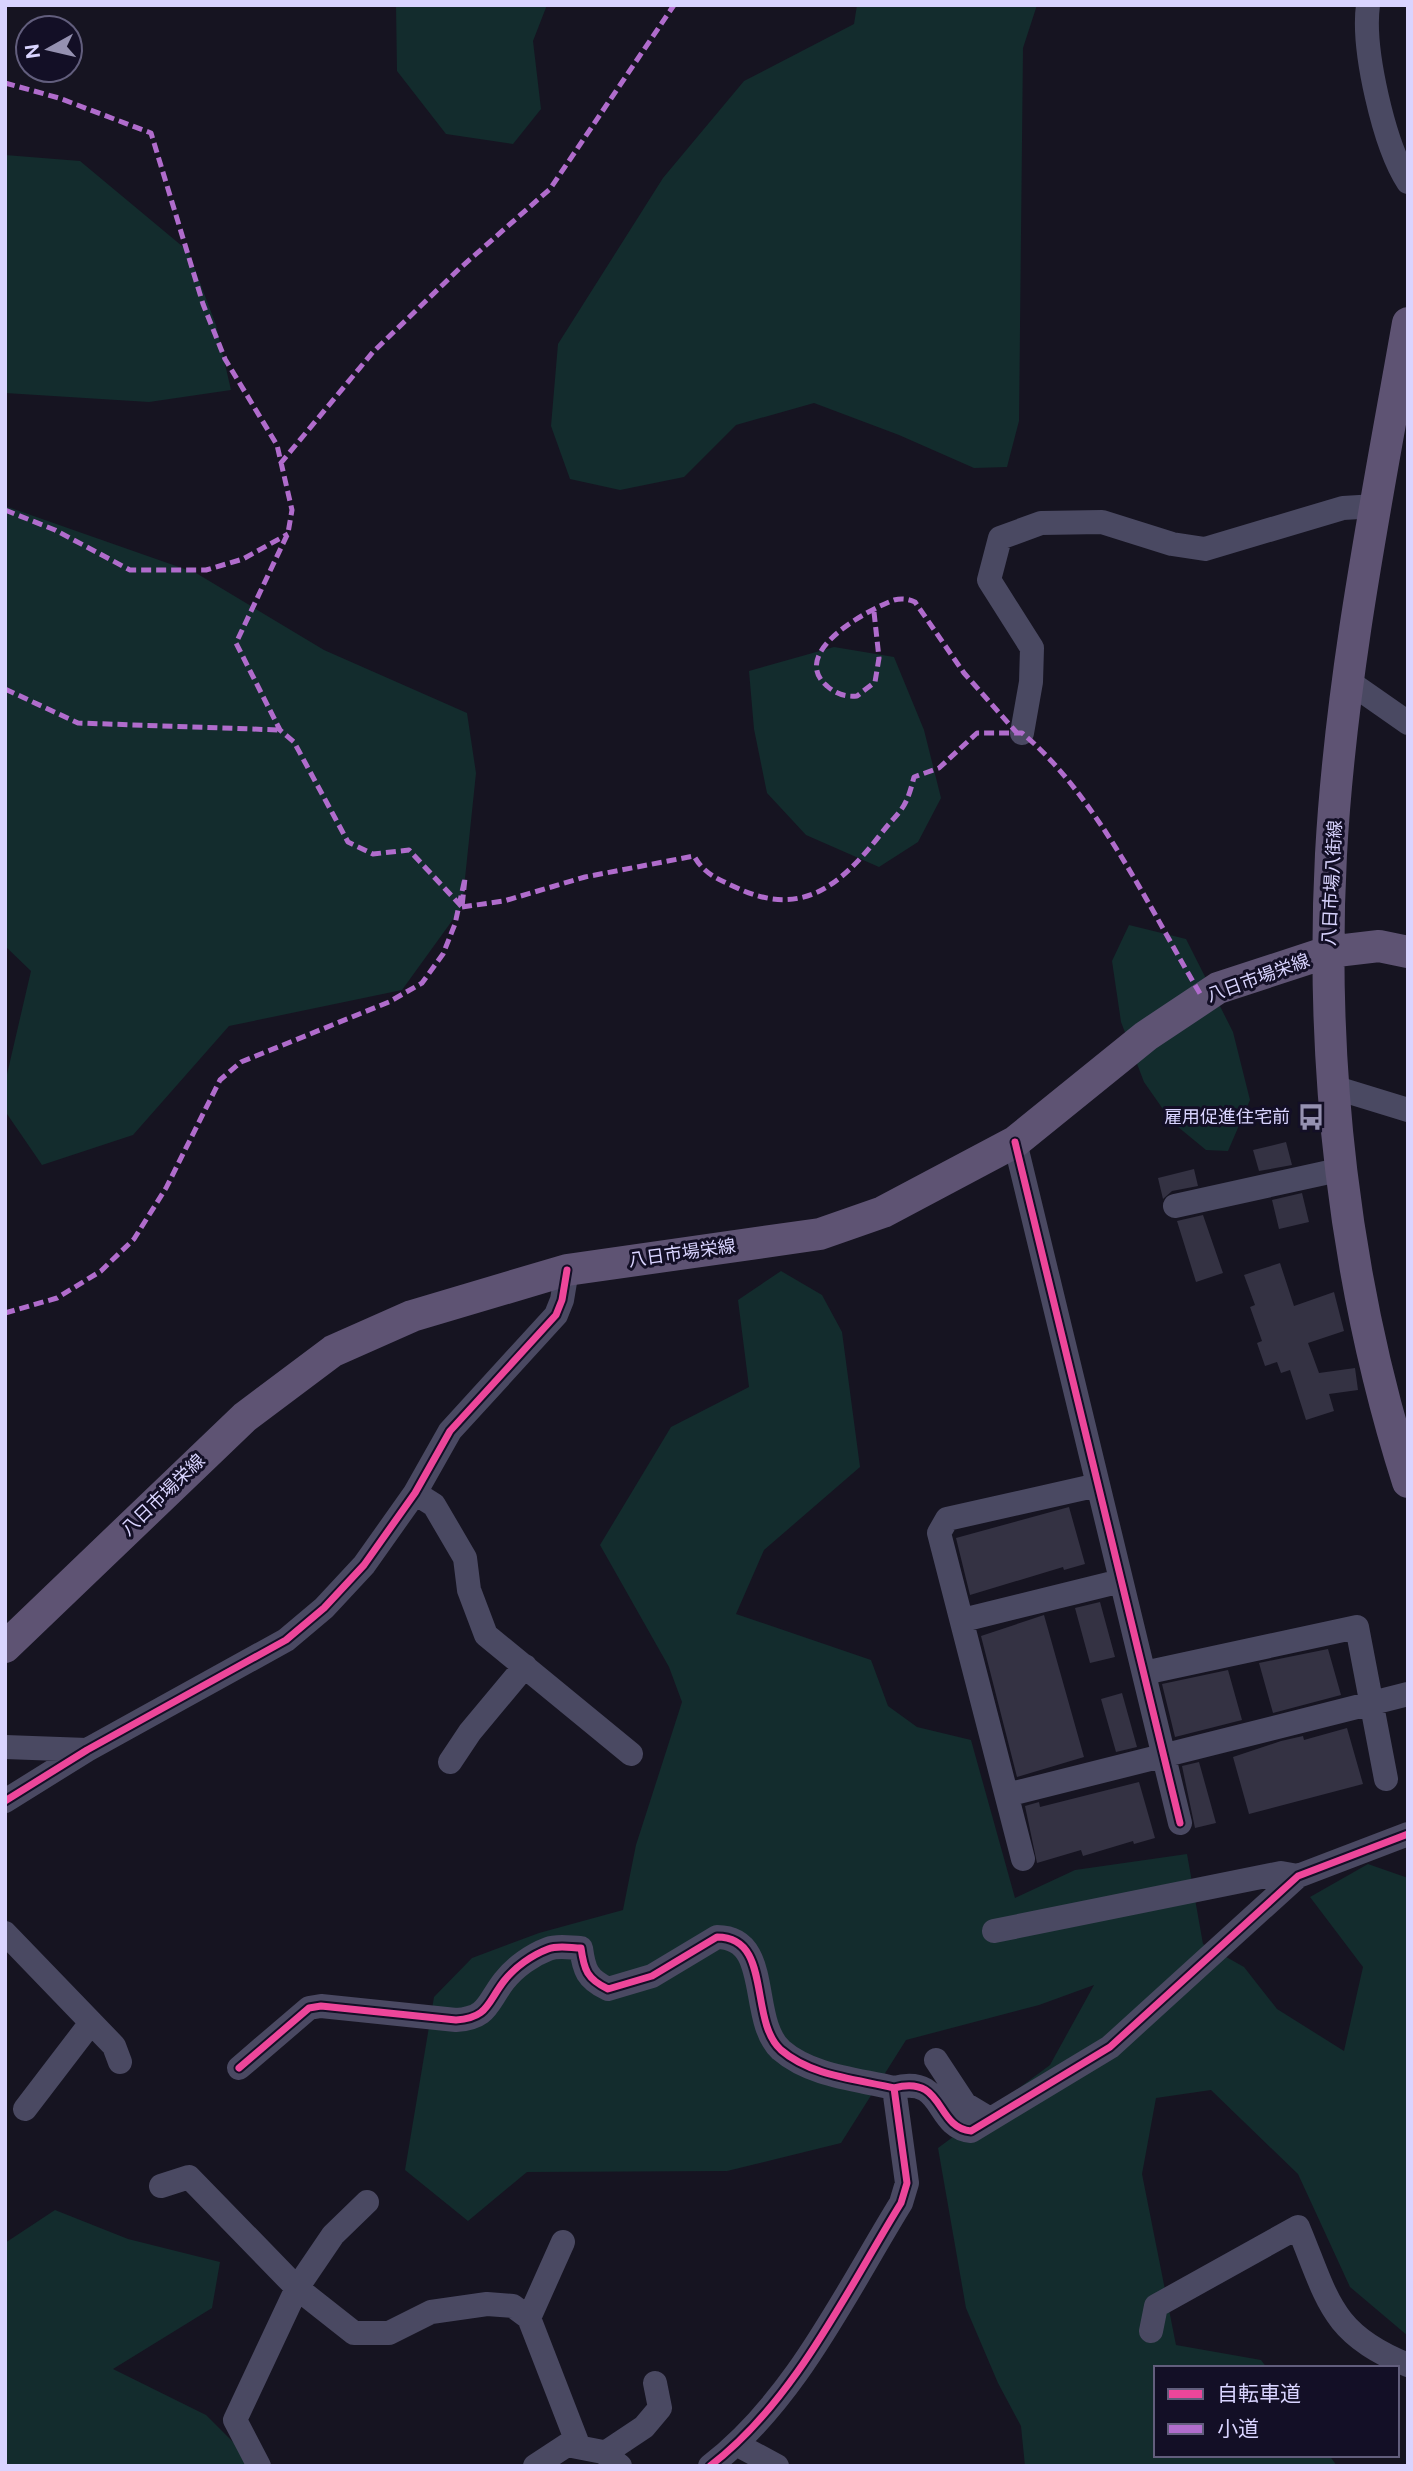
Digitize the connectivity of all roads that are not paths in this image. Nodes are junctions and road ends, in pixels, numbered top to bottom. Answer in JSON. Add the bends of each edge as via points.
{"nodes":[{"id":1,"x":1368,"y":5,"type":"edge"},
{"id":2,"x":1408,"y":182,"type":"edge"},
{"id":3,"x":1408,"y":323,"type":"edge"},
{"id":4,"x":1376,"y":506,"type":"junction"},
{"id":5,"x":1348,"y":681,"type":"junction"},
{"id":6,"x":1408,"y":723,"type":"edge"},
{"id":7,"x":1022,"y":733,"type":"dead end"},
{"id":8,"x":1328,"y":952,"type":"junction"},
{"id":9,"x":1408,"y":952,"type":"edge"},
{"id":10,"x":1333,"y":1087,"type":"junction"},
{"id":11,"x":1408,"y":1110,"type":"edge"},
{"id":12,"x":1014,"y":1142,"type":"junction"},
{"id":13,"x":1343,"y":1170,"type":"junction"},
{"id":14,"x":1175,"y":1206,"type":"dead end"},
{"id":15,"x":567,"y":1270,"type":"junction"},
{"id":16,"x":1408,"y":1482,"type":"edge"},
{"id":17,"x":1098,"y":1485,"type":"junction"},
{"id":18,"x":415,"y":1493,"type":"junction"},
{"id":19,"x":1122,"y":1581,"type":"junction"},
{"id":20,"x":963,"y":1620,"type":"junction"},
{"id":21,"x":5,"y":1647,"type":"edge"},
{"id":22,"x":525,"y":1666,"type":"junction"},
{"id":23,"x":1144,"y":1673,"type":"junction"},
{"id":24,"x":1408,"y":1694,"type":"edge"},
{"id":25,"x":1371,"y":1703,"type":"junction"},
{"id":26,"x":5,"y":1747,"type":"edge"},
{"id":27,"x":87,"y":1750,"type":"junction"},
{"id":28,"x":631,"y":1754,"type":"dead end"},
{"id":29,"x":1164,"y":1756,"type":"junction"},
{"id":30,"x":450,"y":1762,"type":"dead end"},
{"id":31,"x":1386,"y":1779,"type":"dead end"},
{"id":32,"x":1007,"y":1795,"type":"junction"},
{"id":33,"x":5,"y":1801,"type":"edge"},
{"id":34,"x":1180,"y":1823,"type":"dead end"},
{"id":35,"x":1406,"y":1838,"type":"edge"},
{"id":36,"x":1023,"y":1859,"type":"dead end"},
{"id":37,"x":1298,"y":1876,"type":"junction"},
{"id":38,"x":994,"y":1931,"type":"dead end"},
{"id":39,"x":5,"y":1933,"type":"edge"},
{"id":40,"x":90,"y":2024,"type":"junction"},
{"id":41,"x":936,"y":2060,"type":"dead end"},
{"id":42,"x":120,"y":2062,"type":"dead end"},
{"id":43,"x":239,"y":2068,"type":"dead end"},
{"id":44,"x":894,"y":2088,"type":"junction"},
{"id":45,"x":25,"y":2109,"type":"dead end"},
{"id":46,"x":990,"y":2119,"type":"junction"},
{"id":47,"x":161,"y":2186,"type":"dead end"},
{"id":48,"x":367,"y":2202,"type":"dead end"},
{"id":49,"x":563,"y":2242,"type":"dead end"},
{"id":50,"x":297,"y":2288,"type":"junction"},
{"id":51,"x":529,"y":2318,"type":"junction"},
{"id":52,"x":1151,"y":2331,"type":"dead end"},
{"id":53,"x":1408,"y":2365,"type":"edge"},
{"id":54,"x":655,"y":2383,"type":"dead end"},
{"id":55,"x":736,"y":2444,"type":"junction"},
{"id":56,"x":579,"y":2447,"type":"junction"},
{"id":57,"x":612,"y":2460,"type":"edge"},
{"id":58,"x":259,"y":2466,"type":"edge"},
{"id":59,"x":535,"y":2466,"type":"edge"},
{"id":60,"x":710,"y":2466,"type":"edge"},
{"id":61,"x":777,"y":2466,"type":"edge"}],
"edges":[{"from":1,"to":2,"type":"street","via":[[1366,44],[1395,162]]},
{"from":3,"to":4,"type":"main road","name":"八日市場八街線"},
{"from":4,"to":5,"type":"main road","name":"八日市場八街線"},
{"from":4,"to":7,"type":"street","via":[[1343,508],[1205,549],[1172,544],[1102,522],[1041,523],[1000,538],[989,580],[1032,649]]},
{"from":5,"to":6,"type":"street"},
{"from":5,"to":8,"type":"main road","name":"八日市場八街線","via":[[1331,852]]},
{"from":8,"to":9,"type":"main road","name":"八日市場栄線","via":[[1379,946]]},
{"from":8,"to":10,"type":"main road","name":"八日市場八街線"},
{"from":8,"to":12,"type":"main road","name":"八日市場栄線","via":[[1202,997],[1100,1071]]},
{"from":10,"to":11,"type":"street"},
{"from":10,"to":13,"type":"main road","name":"八日市場八街線"},
{"from":12,"to":15,"type":"main road","name":"八日市場栄線","via":[[883,1212],[820,1234]]},
{"from":12,"to":17,"type":"street"},
{"from":13,"to":14,"type":"street"},
{"from":13,"to":16,"type":"main road","name":"八日市場八街線","via":[[1372,1353]]},
{"from":15,"to":18,"type":"street","via":[[556,1315],[450,1430]]},
{"from":15,"to":21,"type":"main road","name":"八日市場栄線","via":[[412,1316],[333,1351],[245,1417]]},
{"from":17,"to":19,"type":"street"},
{"from":17,"to":20,"type":"street","via":[[947,1519],[939,1533]]},
{"from":18,"to":22,"type":"street","via":[[434,1505],[465,1558],[469,1590],[486,1635]]},
{"from":18,"to":27,"type":"street","via":[[364,1565],[286,1640]]},
{"from":19,"to":20,"type":"street"},
{"from":19,"to":23,"type":"street"},
{"from":20,"to":32,"type":"street"},
{"from":22,"to":28,"type":"street"},
{"from":22,"to":30,"type":"street"},
{"from":23,"to":25,"type":"street","via":[[1357,1627]]},
{"from":23,"to":29,"type":"street"},
{"from":24,"to":25,"type":"street"},
{"from":25,"to":29,"type":"street"},
{"from":25,"to":31,"type":"street"},
{"from":26,"to":27,"type":"street"},
{"from":27,"to":33,"type":"street"},
{"from":29,"to":32,"type":"street"},
{"from":29,"to":34,"type":"street"},
{"from":32,"to":36,"type":"street"},
{"from":35,"to":37,"type":"street"},
{"from":37,"to":38,"type":"street","via":[[1281,1873]]},
{"from":37,"to":46,"type":"street","via":[[1110,2047]]},
{"from":39,"to":40,"type":"street"},
{"from":40,"to":42,"type":"street","via":[[114,2046]]},
{"from":40,"to":45,"type":"street"},
{"from":41,"to":46,"type":"street","via":[[965,2104]]},
{"from":43,"to":44,"type":"street","via":[[309,2008],[472,2019],[485,2011],[505,1980],[525,1961],[551,1947],[581,1948],[592,1981],[608,1989],[652,1976],[717,1937],[729,1937],[749,1952],[768,2029],[779,2048],[817,2070]]},
{"from":44,"to":46,"type":"street","via":[[921,2085],[964,2130],[971,2131]]},
{"from":44,"to":55,"type":"street","via":[[907,2183],[901,2203],[782,2397]]},
{"from":47,"to":50,"type":"street","via":[[189,2177]]},
{"from":48,"to":50,"type":"street","via":[[333,2235]]},
{"from":49,"to":51,"type":"street"},
{"from":50,"to":51,"type":"street","via":[[354,2333],[389,2333],[431,2312],[487,2304],[513,2306]]},
{"from":50,"to":58,"type":"street","via":[[235,2420]]},
{"from":51,"to":56,"type":"street"},
{"from":52,"to":53,"type":"street","via":[[1156,2306],[1298,2227],[1335,2315],[1353,2336]]},
{"from":54,"to":57,"type":"street","via":[[660,2408]]},
{"from":55,"to":60,"type":"street"},
{"from":55,"to":61,"type":"street"},
{"from":56,"to":57,"type":"street"},
{"from":56,"to":59,"type":"street","via":[[567,2445]]}]}
